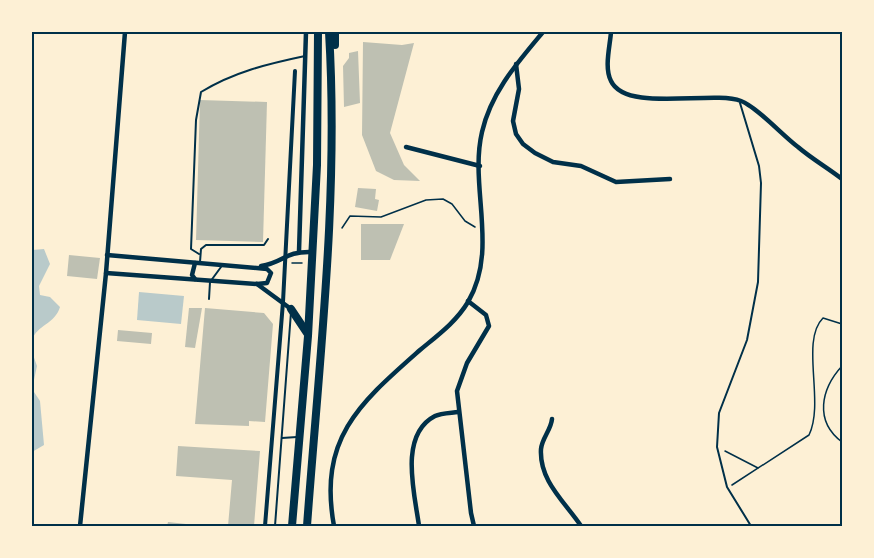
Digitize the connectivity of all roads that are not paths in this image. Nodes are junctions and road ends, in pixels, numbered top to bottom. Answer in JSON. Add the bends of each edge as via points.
{"nodes":[{"id":1,"x":125,"y":32,"type":"edge"},
{"id":2,"x":307,"y":32,"type":"edge"},
{"id":3,"x":329,"y":32,"type":"edge"},
{"id":4,"x":335,"y":32,"type":"edge"},
{"id":5,"x":543,"y":32,"type":"edge"},
{"id":6,"x":611,"y":32,"type":"edge"},
{"id":7,"x":318,"y":34,"type":"edge"},
{"id":8,"x":305,"y":56,"type":"junction"},
{"id":9,"x":516,"y":64,"type":"junction"},
{"id":10,"x":295,"y":72,"type":"dead end"},
{"id":11,"x":332,"y":80,"type":"junction"},
{"id":12,"x":740,"y":101,"type":"junction"},
{"id":13,"x":406,"y":147,"type":"dead end"},
{"id":14,"x":480,"y":166,"type":"junction"},
{"id":15,"x":843,"y":179,"type":"edge"},
{"id":16,"x":670,"y":180,"type":"dead end"},
{"id":17,"x":268,"y":239,"type":"dead end"},
{"id":18,"x":299,"y":252,"type":"junction"},
{"id":19,"x":312,"y":252,"type":"junction"},
{"id":20,"x":199,"y":254,"type":"junction"},
{"id":21,"x":107,"y":255,"type":"junction"},
{"id":22,"x":285,"y":256,"type":"junction"},
{"id":23,"x":197,"y":263,"type":"junction"},
{"id":24,"x":223,"y":265,"type":"junction"},
{"id":25,"x":254,"y":267,"type":"junction"},
{"id":26,"x":106,"y":273,"type":"junction"},
{"id":27,"x":195,"y":279,"type":"junction"},
{"id":28,"x":210,"y":282,"type":"junction"},
{"id":29,"x":257,"y":284,"type":"junction"},
{"id":30,"x":209,"y":299,"type":"dead end"},
{"id":31,"x":283,"y":302,"type":"junction"},
{"id":32,"x":468,"y":302,"type":"junction"},
{"id":33,"x":291,"y":309,"type":"junction"},
{"id":34,"x":308,"y":336,"type":"junction"},
{"id":35,"x":458,"y":412,"type":"junction"},
{"id":36,"x":552,"y":418,"type":"dead end"},
{"id":37,"x":300,"y":437,"type":"junction"},
{"id":38,"x":282,"y":438,"type":"junction"},
{"id":39,"x":80,"y":526,"type":"edge"},
{"id":40,"x":265,"y":526,"type":"edge"},
{"id":41,"x":275,"y":526,"type":"edge"},
{"id":42,"x":292,"y":526,"type":"edge"},
{"id":43,"x":307,"y":526,"type":"edge"},
{"id":44,"x":334,"y":526,"type":"edge"},
{"id":45,"x":420,"y":526,"type":"edge"},
{"id":46,"x":474,"y":526,"type":"edge"},
{"id":47,"x":581,"y":526,"type":"edge"},
{"id":48,"x":751,"y":526,"type":"edge"}],
"edges":[{"from":1,"to":21,"type":"street"},
{"from":2,"to":7,"type":"main road"},
{"from":2,"to":8,"type":"street"},
{"from":3,"to":11,"type":"main road"},
{"from":4,"to":11,"type":"main road"},
{"from":5,"to":9,"type":"street"},
{"from":6,"to":12,"type":"street","via":[[608,74],[623,94]]},
{"from":7,"to":19,"type":"main road"},
{"from":8,"to":18,"type":"street"},
{"from":8,"to":20,"type":"lane","via":[[225,77],[201,92],[191,249]]},
{"from":9,"to":14,"type":"street","via":[[485,121]]},
{"from":9,"to":16,"type":"street","via":[[519,89],[513,121],[519,139],[534,153],[553,162],[581,166],[616,182]]},
{"from":10,"to":22,"type":"street"},
{"from":11,"to":43,"type":"main road","via":[[330,211]]},
{"from":12,"to":15,"type":"street"},
{"from":12,"to":48,"type":"lane","via":[[762,183],[758,282],[747,340],[719,413],[717,447],[727,487]]},
{"from":13,"to":14,"type":"street"},
{"from":14,"to":32,"type":"street","via":[[483,233],[479,275]]},
{"from":17,"to":20,"type":"lane","via":[[264,245],[256,246],[206,245]]},
{"from":18,"to":19,"type":"street"},
{"from":18,"to":22,"type":"street"},
{"from":19,"to":34,"type":"main road"},
{"from":20,"to":23,"type":"lane"},
{"from":21,"to":23,"type":"street"},
{"from":21,"to":26,"type":"street"},
{"from":22,"to":25,"type":"street","via":[[272,265]]},
{"from":22,"to":31,"type":"street"},
{"from":23,"to":24,"type":"street"},
{"from":23,"to":27,"type":"street","via":[[192,275]]},
{"from":24,"to":25,"type":"street"},
{"from":24,"to":28,"type":"lane"},
{"from":25,"to":29,"type":"street","via":[[271,273],[267,283]]},
{"from":26,"to":27,"type":"street"},
{"from":26,"to":39,"type":"street"},
{"from":27,"to":28,"type":"street"},
{"from":28,"to":29,"type":"street"},
{"from":28,"to":30,"type":"lane"},
{"from":29,"to":31,"type":"street"},
{"from":31,"to":33,"type":"street"},
{"from":31,"to":40,"type":"street"},
{"from":32,"to":35,"type":"street","via":[[486,315],[489,326],[467,363],[457,391]]},
{"from":32,"to":44,"type":"street","via":[[454,321],[376,389],[345,427],[332,475]]},
{"from":33,"to":34,"type":"main road"},
{"from":33,"to":38,"type":"lane"},
{"from":34,"to":37,"type":"main road"},
{"from":35,"to":45,"type":"street","via":[[437,415],[424,423],[412,453]]},
{"from":35,"to":46,"type":"street"},
{"from":36,"to":47,"type":"street","via":[[541,446],[541,463],[546,479]]},
{"from":37,"to":38,"type":"lane"},
{"from":37,"to":42,"type":"main road"},
{"from":38,"to":41,"type":"lane"}]}
